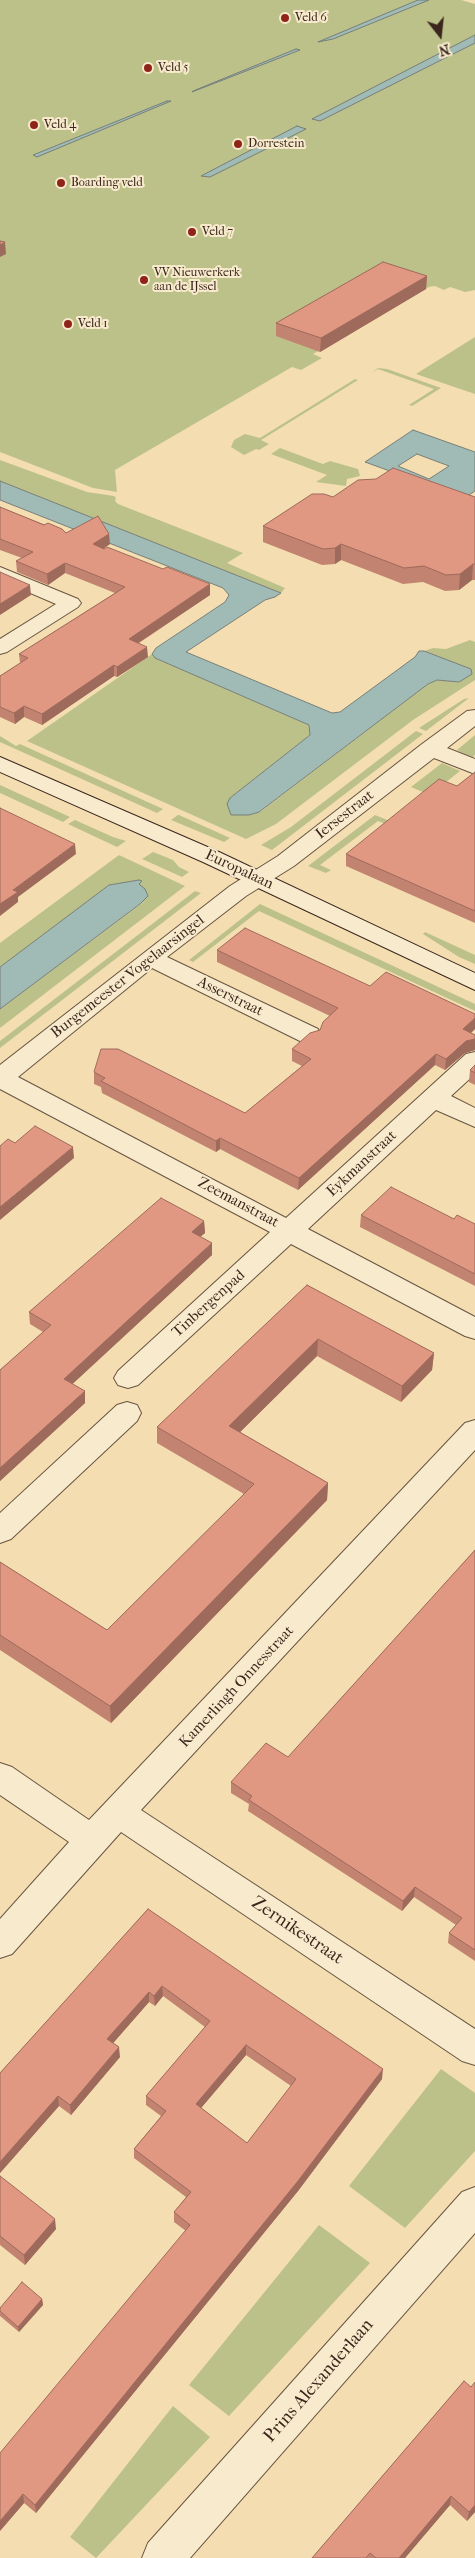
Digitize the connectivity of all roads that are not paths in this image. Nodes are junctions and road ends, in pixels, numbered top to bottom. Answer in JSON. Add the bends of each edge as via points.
{"nodes":[{"id":1,"x":0,"y":573,"type":"edge"},
{"id":2,"x":0,"y":648,"type":"edge"},
{"id":3,"x":475,"y":716,"type":"edge"},
{"id":4,"x":430,"y":749,"type":"junction"},
{"id":5,"x":0,"y":764,"type":"edge"},
{"id":6,"x":475,"y":767,"type":"edge"},
{"id":7,"x":258,"y":879,"type":"junction"},
{"id":8,"x":150,"y":958,"type":"junction"},
{"id":9,"x":475,"y":982,"type":"edge"},
{"id":10,"x":310,"y":1035,"type":"edge"},
{"id":11,"x":475,"y":1060,"type":"edge"},
{"id":12,"x":0,"y":1078,"type":"edge"},
{"id":13,"x":434,"y":1098,"type":"junction"},
{"id":14,"x":475,"y":1118,"type":"edge"},
{"id":15,"x":290,"y":1230,"type":"junction"},
{"id":16,"x":475,"y":1329,"type":"edge"},
{"id":17,"x":128,"y":1378,"type":"dead end"},
{"id":18,"x":127,"y":1413,"type":"dead end"},
{"id":19,"x":475,"y":1431,"type":"edge"},
{"id":20,"x":0,"y":1531,"type":"edge"},
{"id":21,"x":0,"y":1777,"type":"edge"},
{"id":22,"x":119,"y":1813,"type":"junction"},
{"id":23,"x":92,"y":1840,"type":"junction"},
{"id":24,"x":0,"y":1943,"type":"edge"},
{"id":25,"x":475,"y":2049,"type":"edge"},
{"id":26,"x":475,"y":2205,"type":"edge"},
{"id":27,"x":163,"y":2558,"type":"edge"}],
"edges":[{"from":1,"to":2,"type":"street","via":[[71,603]]},
{"from":3,"to":4,"type":"street","name":"Iersestraat"},
{"from":4,"to":6,"type":"street"},
{"from":4,"to":7,"type":"street","name":"Iersestraat","via":[[286,861]]},
{"from":5,"to":7,"type":"street","name":"Europalaan"},
{"from":7,"to":8,"type":"street","name":"Burgemeester Vogelaarsingel"},
{"from":7,"to":9,"type":"street","name":"Europalaan"},
{"from":8,"to":10,"type":"street","name":"Asserstraat"},
{"from":8,"to":12,"type":"street","name":"Burgemeester Vogelaarsingel"},
{"from":11,"to":13,"type":"street","name":"Eykmanstraat"},
{"from":12,"to":15,"type":"street","name":"Zeemanstraat"},
{"from":13,"to":14,"type":"street"},
{"from":13,"to":15,"type":"street","name":"Eykmanstraat"},
{"from":15,"to":16,"type":"street","name":"Zeemanstraat"},
{"from":15,"to":17,"type":"street","name":"Tinbergenpad"},
{"from":18,"to":20,"type":"street"},
{"from":19,"to":22,"type":"street","name":"Kamerlingh Onnesstraat"},
{"from":21,"to":23,"type":"street"},
{"from":22,"to":23,"type":"street","name":"Kamerlingh Onnesstraat"},
{"from":22,"to":25,"type":"street","name":"Zernikestraat"},
{"from":23,"to":24,"type":"street","name":"Kamerlingh Onnesstraat"},
{"from":26,"to":27,"type":"street","name":"Prins Alexanderlaan"}]}
